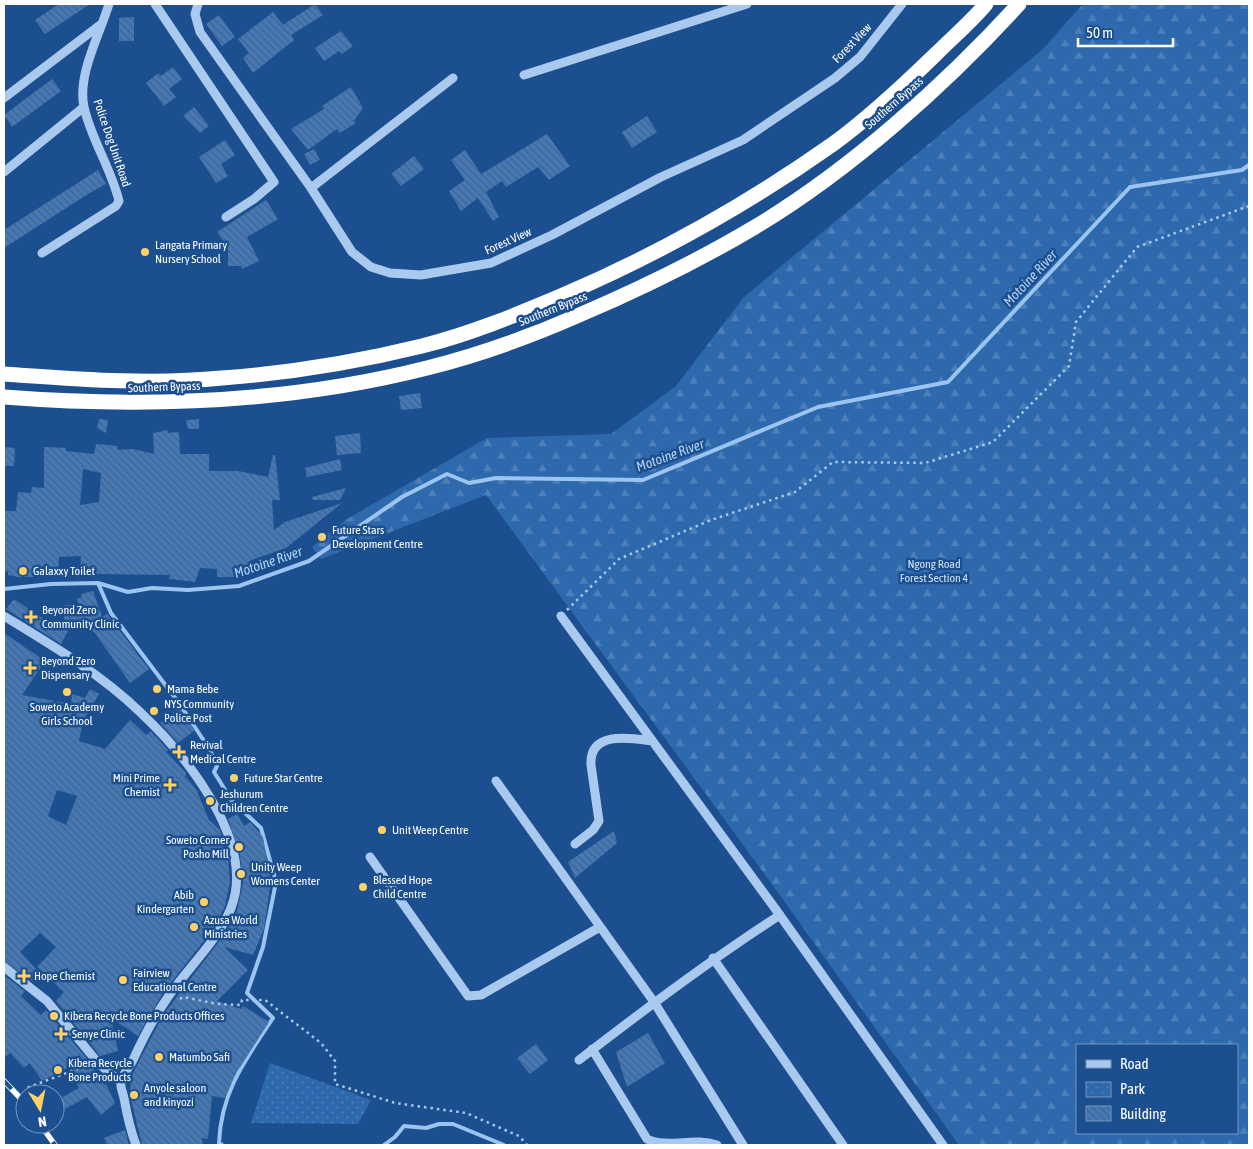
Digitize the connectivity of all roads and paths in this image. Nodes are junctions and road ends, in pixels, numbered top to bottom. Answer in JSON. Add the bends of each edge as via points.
{"nodes":[{"id":1,"x":109,"y":4,"type":"edge"},
{"id":2,"x":155,"y":4,"type":"edge"},
{"id":3,"x":198,"y":4,"type":"edge"},
{"id":4,"x":747,"y":4,"type":"edge"},
{"id":5,"x":902,"y":4,"type":"edge"},
{"id":6,"x":986,"y":4,"type":"edge"},
{"id":7,"x":1019,"y":4,"type":"edge"},
{"id":8,"x":102,"y":23,"type":"junction"},
{"id":9,"x":524,"y":75,"type":"dead end"},
{"id":10,"x":453,"y":78,"type":"dead end"},
{"id":11,"x":4,"y":98,"type":"edge"},
{"id":12,"x":84,"y":108,"type":"junction"},
{"id":13,"x":4,"y":172,"type":"edge"},
{"id":14,"x":311,"y":188,"type":"junction"},
{"id":15,"x":1249,"y":206,"type":"edge"},
{"id":16,"x":226,"y":217,"type":"dead end"},
{"id":17,"x":42,"y":253,"type":"dead end"},
{"id":18,"x":4,"y":374,"type":"edge"},
{"id":19,"x":4,"y":397,"type":"edge"},
{"id":20,"x":4,"y":616,"type":"edge"},
{"id":21,"x":561,"y":616,"type":"joint"},
{"id":22,"x":652,"y":741,"type":"junction"},
{"id":23,"x":496,"y":781,"type":"dead end"},
{"id":24,"x":575,"y":844,"type":"dead end"},
{"id":25,"x":370,"y":857,"type":"dead end"},
{"id":26,"x":780,"y":915,"type":"junction"},
{"id":27,"x":600,"y":926,"type":"junction"},
{"id":28,"x":713,"y":958,"type":"junction"},
{"id":29,"x":4,"y":966,"type":"edge"},
{"id":30,"x":168,"y":997,"type":"junction"},
{"id":31,"x":654,"y":1002,"type":"junction"},
{"id":32,"x":592,"y":1050,"type":"junction"},
{"id":33,"x":579,"y":1060,"type":"dead end"},
{"id":34,"x":99,"y":1064,"type":"junction"},
{"id":35,"x":120,"y":1082,"type":"junction"},
{"id":36,"x":36,"y":1084,"type":"edge"},
{"id":37,"x":136,"y":1145,"type":"edge"},
{"id":38,"x":527,"y":1145,"type":"edge"},
{"id":39,"x":717,"y":1145,"type":"edge"},
{"id":40,"x":742,"y":1145,"type":"edge"},
{"id":41,"x":841,"y":1145,"type":"edge"},
{"id":42,"x":944,"y":1145,"type":"edge"}],
"edges":[{"from":1,"to":8,"type":"street","name":"Police Dog Unit Road"},
{"from":2,"to":16,"type":"street","via":[[274,182]]},
{"from":3,"to":14,"type":"street","name":"Forest View","via":[[195,14],[200,32]]},
{"from":4,"to":9,"type":"street"},
{"from":5,"to":14,"type":"street","name":"Forest View","via":[[860,57],[835,78],[743,140],[661,177],[552,235],[491,263],[421,275],[390,273],[371,267],[352,252]]},
{"from":6,"to":18,"type":"highway","name":"Southern Bypass","via":[[915,74],[835,142],[775,183],[640,260],[524,312],[422,346],[277,372],[153,381],[98,381]]},
{"from":7,"to":19,"type":"highway","name":"Southern Bypass","via":[[923,98],[848,162],[784,208],[707,255],[609,303],[540,332],[425,368],[300,392],[130,403]]},
{"from":8,"to":11,"type":"street"},
{"from":8,"to":12,"type":"street","name":"Police Dog Unit Road","via":[[90,54]]},
{"from":10,"to":14,"type":"street"},
{"from":12,"to":13,"type":"street"},
{"from":12,"to":17,"type":"street","name":"Police Dog Unit Road","via":[[119,201]]},
{"from":15,"to":21,"type":"path","via":[[1137,247],[1076,322],[1069,366],[993,442],[925,463],[833,462],[795,492],[710,520],[620,559]]},
{"from":20,"to":30,"type":"street","via":[[92,673],[140,711],[199,782],[225,826],[235,858],[236,892],[231,908]]},
{"from":21,"to":22,"type":"street"},
{"from":22,"to":24,"type":"street","via":[[614,738],[605,740],[594,750],[591,757],[599,821]]},
{"from":22,"to":26,"type":"street"},
{"from":23,"to":27,"type":"street"},
{"from":25,"to":27,"type":"street","via":[[468,996],[481,995]]},
{"from":26,"to":28,"type":"street"},
{"from":26,"to":42,"type":"street"},
{"from":27,"to":31,"type":"street"},
{"from":28,"to":31,"type":"street"},
{"from":28,"to":41,"type":"street"},
{"from":29,"to":34,"type":"street","via":[[47,1001]]},
{"from":30,"to":35,"type":"street"},
{"from":30,"to":38,"type":"path","via":[[231,1006],[241,1005],[242,1000],[265,1000],[321,1043],[335,1061],[335,1084],[395,1103],[466,1113],[519,1136]]},
{"from":31,"to":32,"type":"street"},
{"from":31,"to":40,"type":"street"},
{"from":32,"to":33,"type":"street"},
{"from":32,"to":39,"type":"street","via":[[646,1139],[661,1144],[692,1141]]},
{"from":34,"to":35,"type":"street"},
{"from":34,"to":36,"type":"path","via":[[93,1063]]},
{"from":35,"to":37,"type":"street","via":[[126,1117]]}]}
